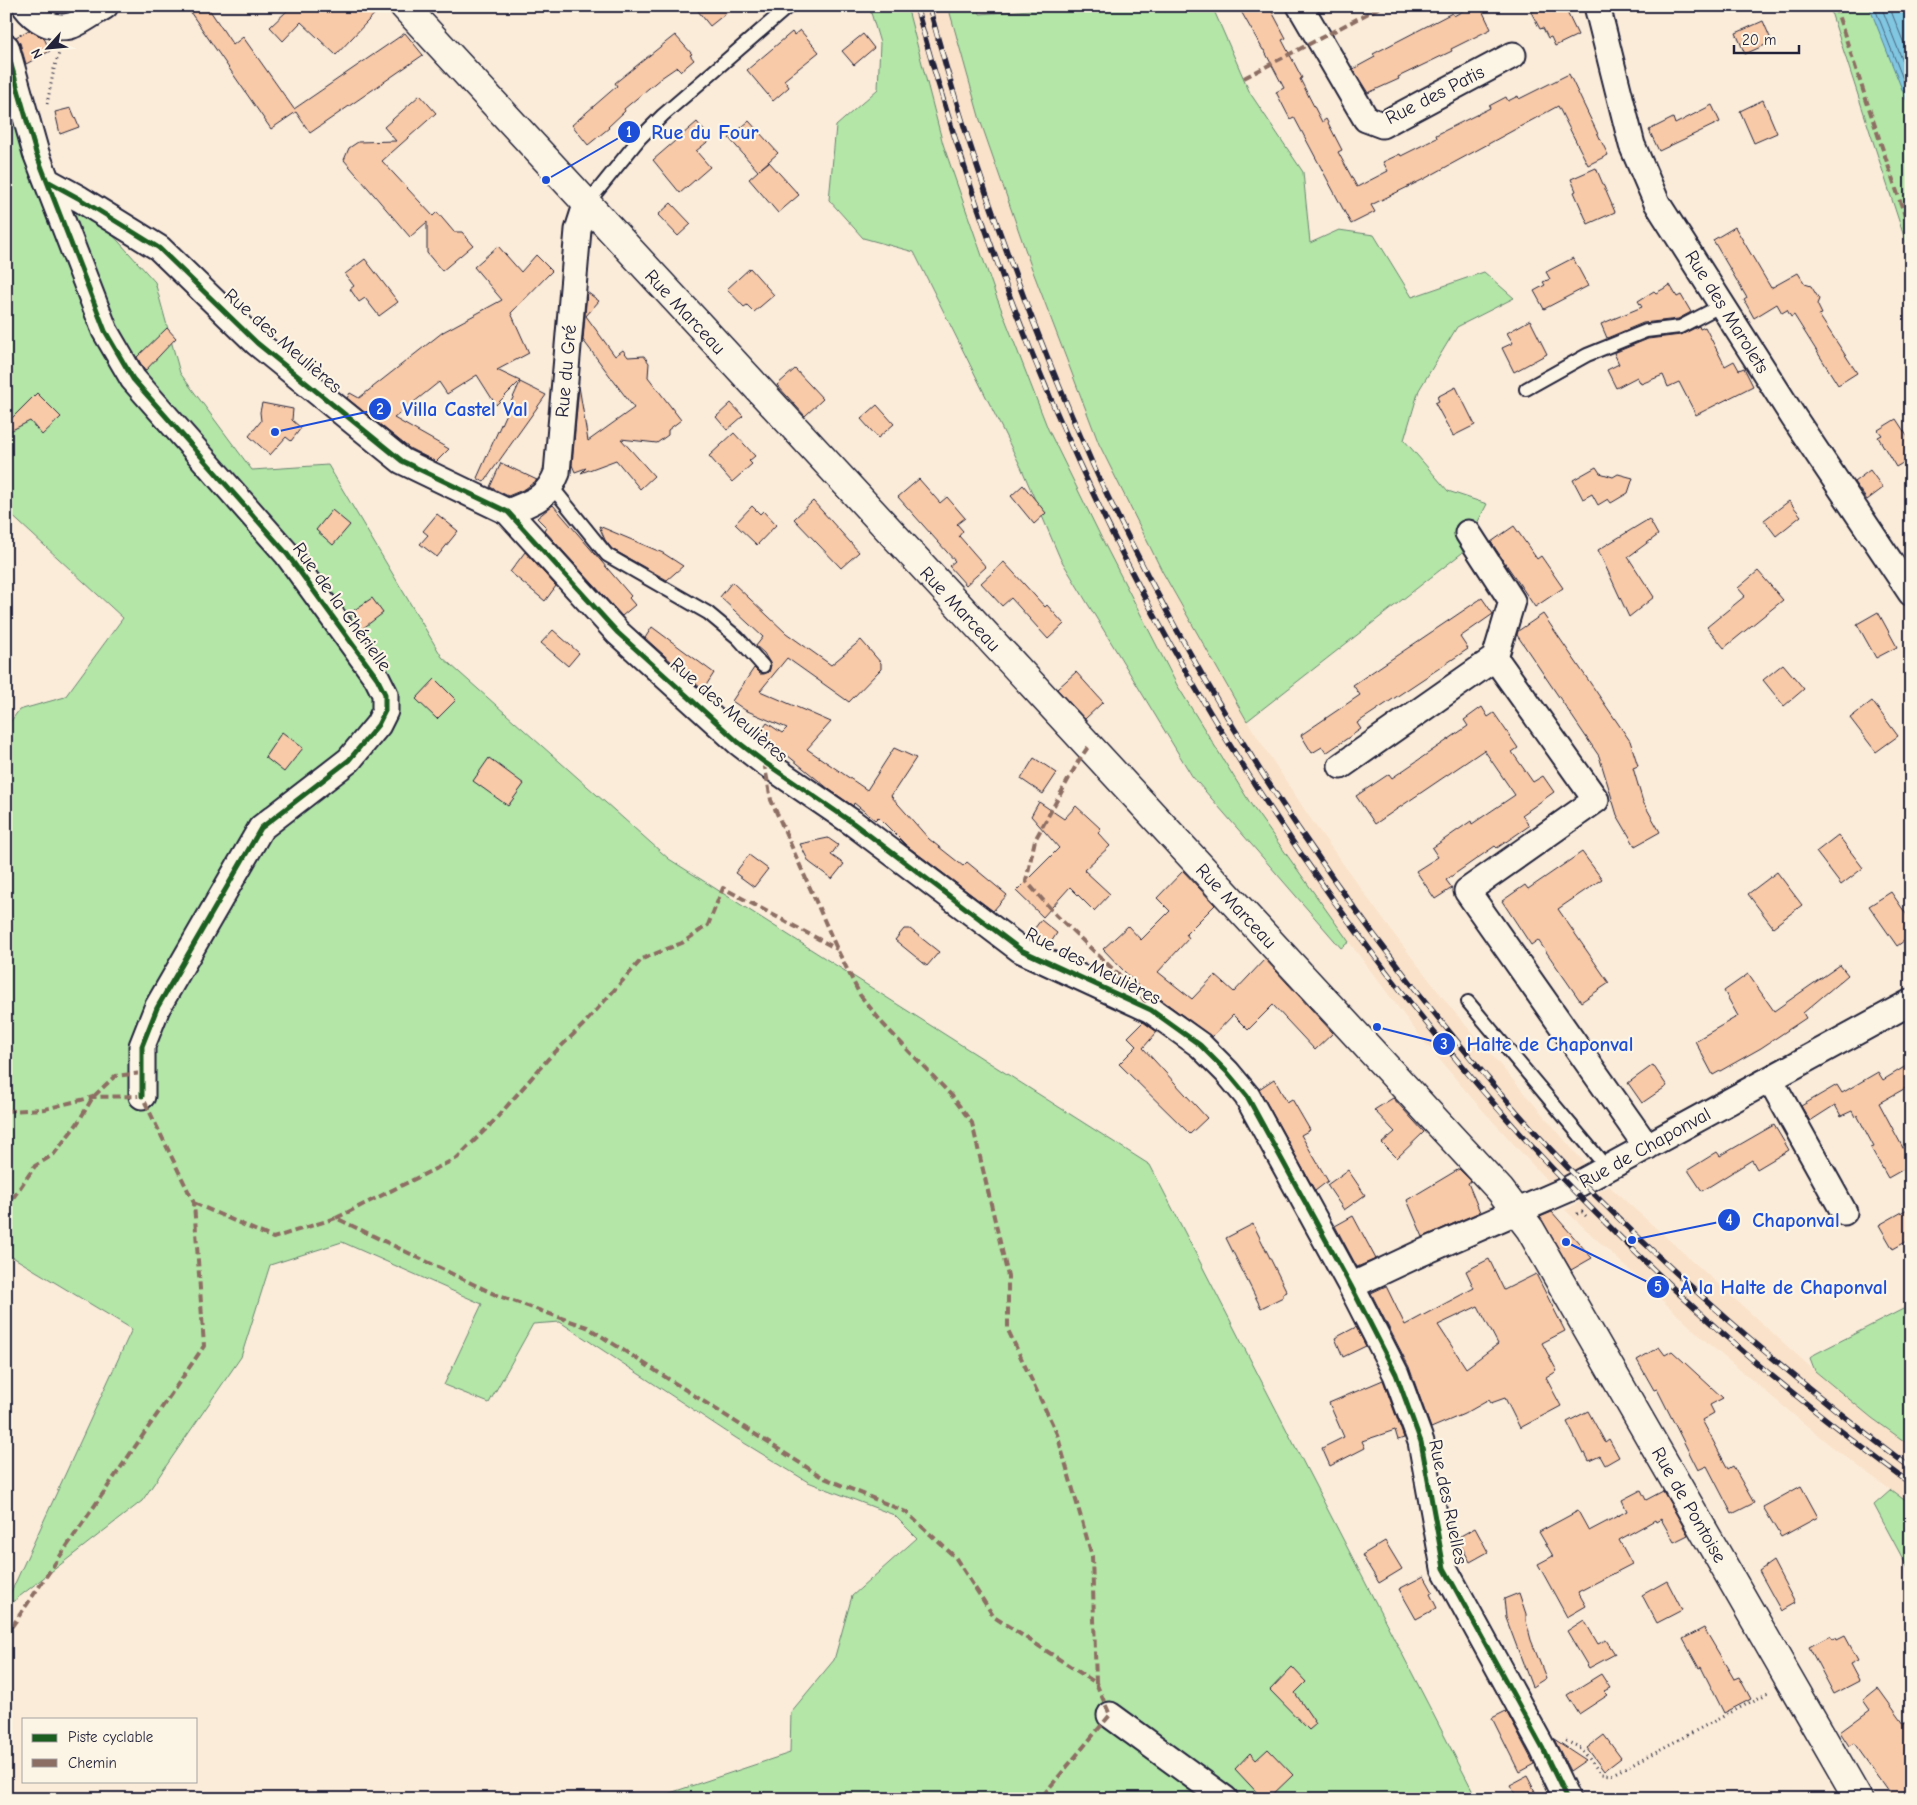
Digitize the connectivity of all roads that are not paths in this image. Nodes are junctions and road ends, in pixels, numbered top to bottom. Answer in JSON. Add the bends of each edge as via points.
{"nodes":[{"id":1,"x":25,"y":6,"type":"edge"},
{"id":2,"x":105,"y":6,"type":"edge"},
{"id":3,"x":404,"y":6,"type":"edge"},
{"id":4,"x":789,"y":6,"type":"edge"},
{"id":5,"x":1300,"y":6,"type":"edge"},
{"id":6,"x":1597,"y":6,"type":"edge"},
{"id":7,"x":7,"y":49,"type":"edge"},
{"id":8,"x":1513,"y":55,"type":"dead end"},
{"id":9,"x":49,"y":182,"type":"junction"},
{"id":10,"x":586,"y":205,"type":"junction"},
{"id":11,"x":1722,"y":305,"type":"junction"},
{"id":12,"x":1526,"y":389,"type":"dead end"},
{"id":13,"x":552,"y":487,"type":"junction"},
{"id":14,"x":508,"y":512,"type":"junction"},
{"id":15,"x":1468,"y":533,"type":"dead end"},
{"id":16,"x":1911,"y":593,"type":"edge"},
{"id":17,"x":1495,"y":658,"type":"junction"},
{"id":18,"x":763,"y":666,"type":"dead end"},
{"id":19,"x":1341,"y":766,"type":"dead end"},
{"id":20,"x":1468,"y":1002,"type":"dead end"},
{"id":21,"x":1911,"y":1002,"type":"edge"},
{"id":22,"x":1770,"y":1079,"type":"junction"},
{"id":23,"x":142,"y":1096,"type":"dead end"},
{"id":24,"x":1647,"y":1147,"type":"junction"},
{"id":25,"x":1607,"y":1168,"type":"junction"},
{"id":26,"x":1516,"y":1212,"type":"junction"},
{"id":27,"x":1844,"y":1212,"type":"dead end"},
{"id":28,"x":1351,"y":1286,"type":"junction"},
{"id":29,"x":1110,"y":1715,"type":"dead end"},
{"id":30,"x":1225,"y":1799,"type":"edge"},
{"id":31,"x":1567,"y":1799,"type":"edge"},
{"id":32,"x":1858,"y":1799,"type":"edge"}],
"edges":[{"from":1,"to":2,"type":"street","via":[[38,20],[70,26]]},
{"from":3,"to":10,"type":"main road","name":"Rue Marceau"},
{"from":4,"to":10,"type":"lane","via":[[663,115],[640,138]]},
{"from":5,"to":8,"type":"street","name":"Rue des Patis","via":[[1366,120],[1382,125]]},
{"from":6,"to":11,"type":"street","name":"Rue des Marolets","via":[[1632,145],[1657,203]]},
{"from":7,"to":9,"type":"street","name":"Rue de la Chérielle","via":[[36,153]]},
{"from":9,"to":14,"type":"street","name":"Rue des Meulières","via":[[159,248],[257,342],[402,461]]},
{"from":9,"to":23,"type":"street","name":"Rue de la Chérielle","via":[[105,331],[133,379],[287,554],[377,678],[385,694],[385,711],[378,725],[349,760],[261,828],[157,1008],[142,1046]]},
{"from":10,"to":13,"type":"street","name":"Rue du Gré","via":[[578,230],[557,473]]},
{"from":10,"to":26,"type":"main road","name":"Rue Marceau","via":[[1397,1078],[1500,1190]]},
{"from":11,"to":12,"type":"lane","via":[[1680,327],[1646,331],[1587,355]]},
{"from":11,"to":16,"type":"street","name":"Rue des Marolets"},
{"from":13,"to":14,"type":"street","via":[[537,500]]},
{"from":13,"to":18,"type":"lane","via":[[607,555],[708,613],[738,638]]},
{"from":14,"to":28,"type":"street","name":"Rue des Meulières","via":[[618,633],[738,742],[853,823],[1021,950],[1151,1010],[1200,1045],[1247,1096]]},
{"from":15,"to":17,"type":"street","via":[[1512,601]]},
{"from":17,"to":19,"type":"street"},
{"from":17,"to":24,"type":"street","via":[[1596,800],[1468,891]]},
{"from":20,"to":25,"type":"lane"},
{"from":21,"to":22,"type":"street","name":"Rue de Chaponval"},
{"from":22,"to":24,"type":"street","name":"Rue de Chaponval"},
{"from":22,"to":27,"type":"street"},
{"from":24,"to":25,"type":"street","name":"Rue de Chaponval"},
{"from":25,"to":26,"type":"street","name":"Rue de Chaponval","via":[[1564,1192]]},
{"from":26,"to":28,"type":"street"},
{"from":26,"to":32,"type":"main road","name":"Rue de Pontoise","via":[[1530,1229]]},
{"from":28,"to":31,"type":"street","name":"Rue des Ruelles","via":[[1396,1374],[1422,1442],[1444,1568]]},
{"from":29,"to":30,"type":"street"}]}
